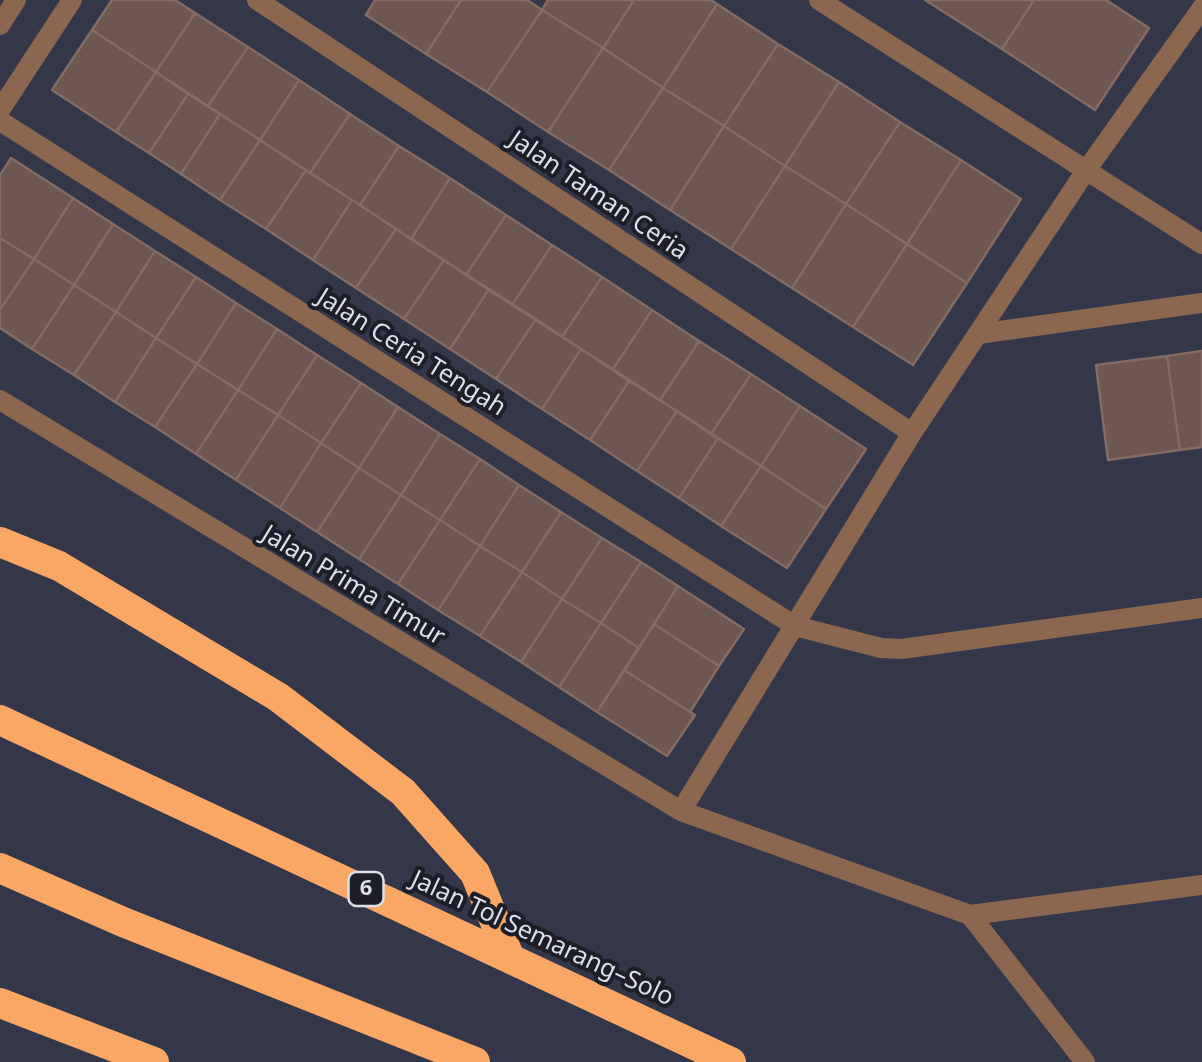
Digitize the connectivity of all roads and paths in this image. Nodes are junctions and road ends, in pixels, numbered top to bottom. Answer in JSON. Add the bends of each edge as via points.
{"nodes":[{"id":1,"x":16,"y":0,"type":"edge"},
{"id":2,"x":72,"y":0,"type":"edge"},
{"id":3,"x":258,"y":0,"type":"edge"},
{"id":4,"x":819,"y":0,"type":"edge"},
{"id":5,"x":1202,"y":8,"type":"edge"},
{"id":6,"x":0,"y":25,"type":"edge"},
{"id":7,"x":0,"y":110,"type":"edge"},
{"id":8,"x":0,"y":121,"type":"edge"},
{"id":9,"x":1085,"y":172,"type":"junction"},
{"id":10,"x":1202,"y":244,"type":"edge"},
{"id":11,"x":1202,"y":303,"type":"edge"},
{"id":12,"x":978,"y":334,"type":"junction"},
{"id":13,"x":0,"y":400,"type":"edge"},
{"id":14,"x":912,"y":434,"type":"junction"},
{"id":15,"x":0,"y":542,"type":"edge"},
{"id":16,"x":1202,"y":608,"type":"edge"},
{"id":17,"x":795,"y":626,"type":"junction"},
{"id":18,"x":0,"y":720,"type":"edge"},
{"id":19,"x":681,"y":811,"type":"junction"},
{"id":20,"x":0,"y":868,"type":"edge"},
{"id":21,"x":1202,"y":885,"type":"edge"},
{"id":22,"x":970,"y":915,"type":"junction"},
{"id":23,"x":509,"y":956,"type":"junction"},
{"id":24,"x":0,"y":1003,"type":"edge"},
{"id":25,"x":154,"y":1062,"type":"edge"},
{"id":26,"x":475,"y":1062,"type":"edge"},
{"id":27,"x":731,"y":1062,"type":"edge"},
{"id":28,"x":1084,"y":1062,"type":"edge"}],
"edges":[{"from":1,"to":6,"type":"street"},
{"from":2,"to":7,"type":"street"},
{"from":3,"to":14,"type":"street","name":"Jalan Taman Ceria"},
{"from":4,"to":9,"type":"street"},
{"from":5,"to":9,"type":"street"},
{"from":8,"to":17,"type":"street","name":"Jalan Ceria Tengah"},
{"from":9,"to":10,"type":"street"},
{"from":9,"to":12,"type":"street"},
{"from":11,"to":12,"type":"street"},
{"from":12,"to":14,"type":"street"},
{"from":13,"to":19,"type":"street","name":"Jalan Prima Timur"},
{"from":14,"to":17,"type":"street"},
{"from":15,"to":23,"type":"highway","via":[[59,566],[278,697],[403,792],[475,874]]},
{"from":16,"to":17,"type":"street","via":[[901,649]]},
{"from":17,"to":19,"type":"street"},
{"from":18,"to":23,"type":"highway","name":"Jalan Tol Semarang–Solo","number":"6"},
{"from":19,"to":22,"type":"street","name":"Jalan Prima Timur"},
{"from":20,"to":26,"type":"highway"},
{"from":21,"to":22,"type":"street","name":"Jalan Prima Timur"},
{"from":22,"to":28,"type":"street"},
{"from":23,"to":27,"type":"highway","name":"Jalan Tol Semarang–Solo","number":"6"},
{"from":24,"to":25,"type":"highway"}]}
